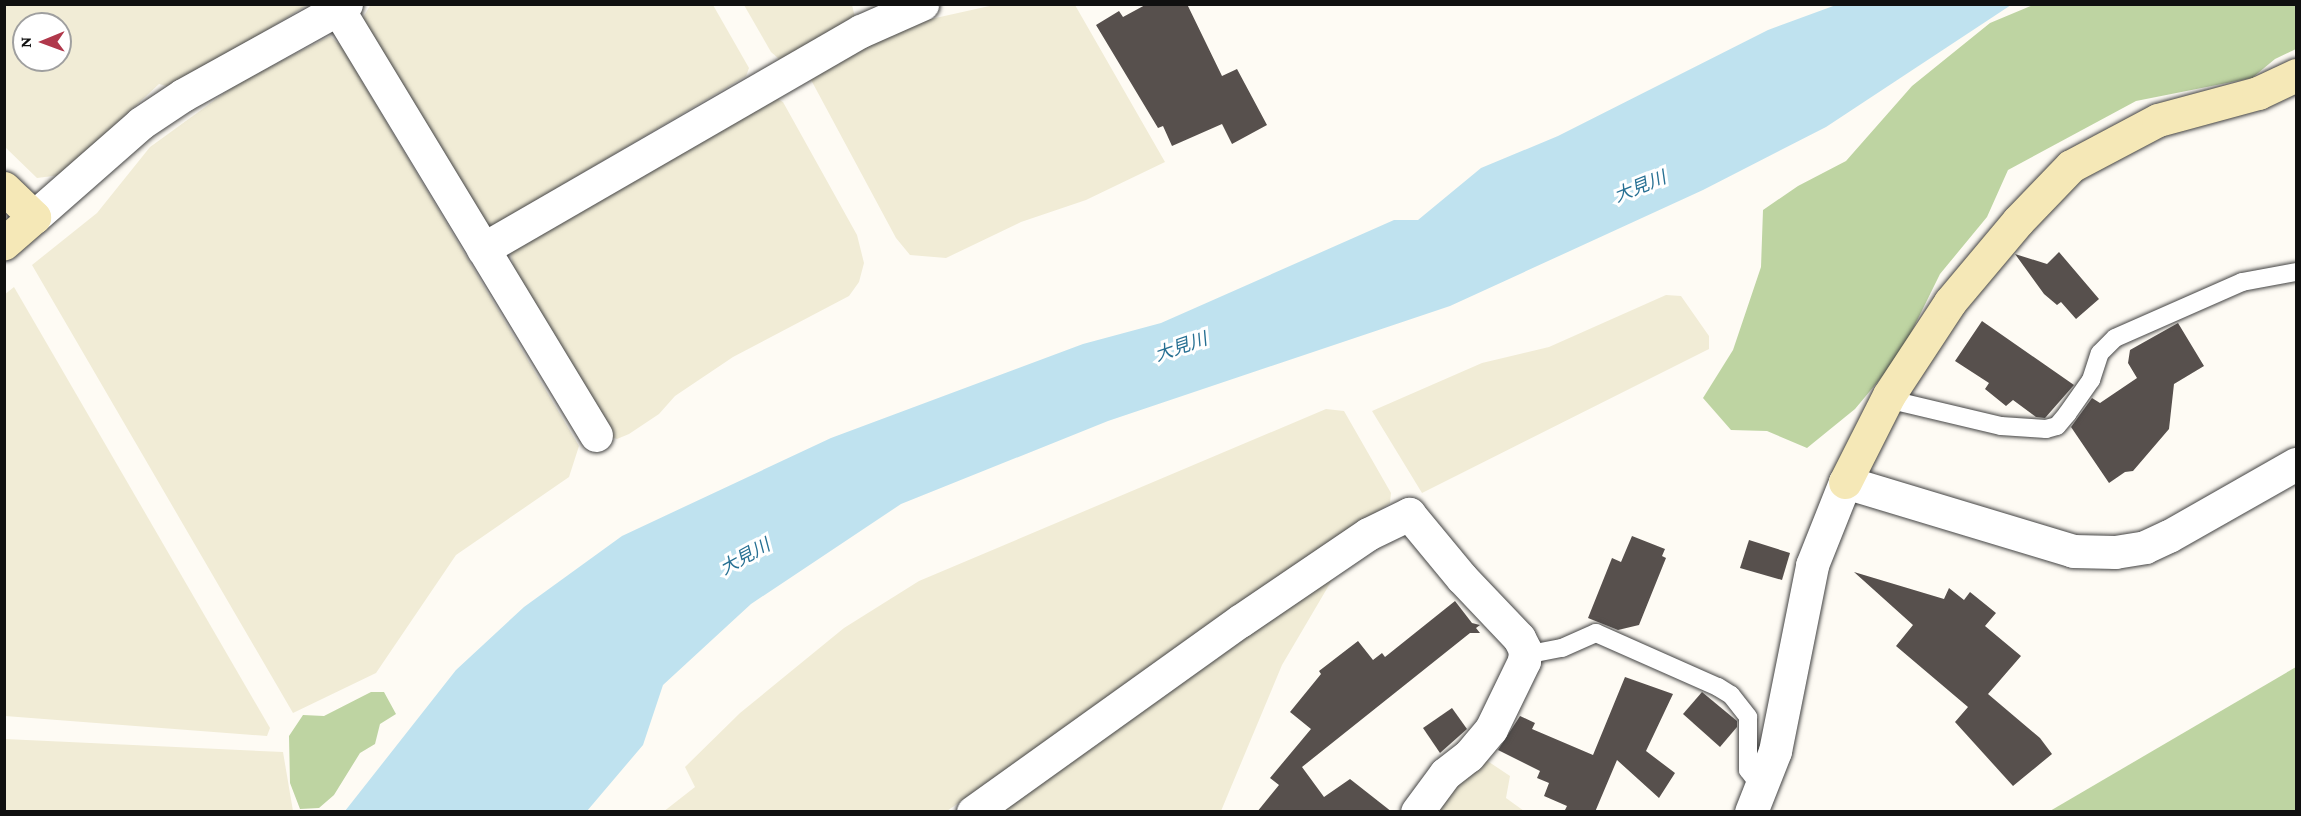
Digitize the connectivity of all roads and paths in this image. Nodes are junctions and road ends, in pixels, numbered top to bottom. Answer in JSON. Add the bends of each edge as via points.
{"nodes":[{"id":1,"x":922,"y":4,"type":"edge"},
{"id":2,"x":340,"y":6,"type":"edge"},
{"id":3,"x":2296,"y":75,"type":"edge"},
{"id":4,"x":4,"y":188,"type":"edge"},
{"id":5,"x":34,"y":218,"type":"junction"},
{"id":6,"x":4,"y":243,"type":"edge"},
{"id":7,"x":483,"y":249,"type":"junction"},
{"id":8,"x":2296,"y":272,"type":"edge"},
{"id":9,"x":1887,"y":399,"type":"junction"},
{"id":10,"x":596,"y":435,"type":"dead end"},
{"id":11,"x":2296,"y":464,"type":"edge"},
{"id":12,"x":1845,"y":482,"type":"junction"},
{"id":13,"x":1525,"y":655,"type":"junction"},
{"id":14,"x":1757,"y":800,"type":"edge"},
{"id":15,"x":974,"y":812,"type":"edge"},
{"id":16,"x":1417,"y":812,"type":"edge"}],
"edges":[{"from":1,"to":7,"type":"street","via":[[861,31]]},
{"from":2,"to":5,"type":"street","via":[[141,123]]},
{"from":2,"to":7,"type":"street"},
{"from":3,"to":9,"type":"street","via":[[2258,93],[2158,120],[2071,166],[2018,220],[1950,302]]},
{"from":4,"to":5,"type":"street"},
{"from":5,"to":6,"type":"street"},
{"from":7,"to":10,"type":"street"},
{"from":8,"to":9,"type":"lane","via":[[2242,282],[2115,338],[2100,353],[2091,380],[2056,426],[2001,426]]},
{"from":9,"to":12,"type":"street"},
{"from":11,"to":12,"type":"street","via":[[2169,536],[2145,547],[2115,552],[2073,551]]},
{"from":12,"to":14,"type":"street","via":[[1812,565],[1775,752]]},
{"from":13,"to":14,"type":"lane","via":[[1562,648],[1596,633],[1731,695],[1748,717],[1748,770]]},
{"from":13,"to":15,"type":"street","via":[[1519,638],[1409,514],[1368,534],[1240,621]]},
{"from":13,"to":16,"type":"street","via":[[1482,742],[1445,774]]}]}
